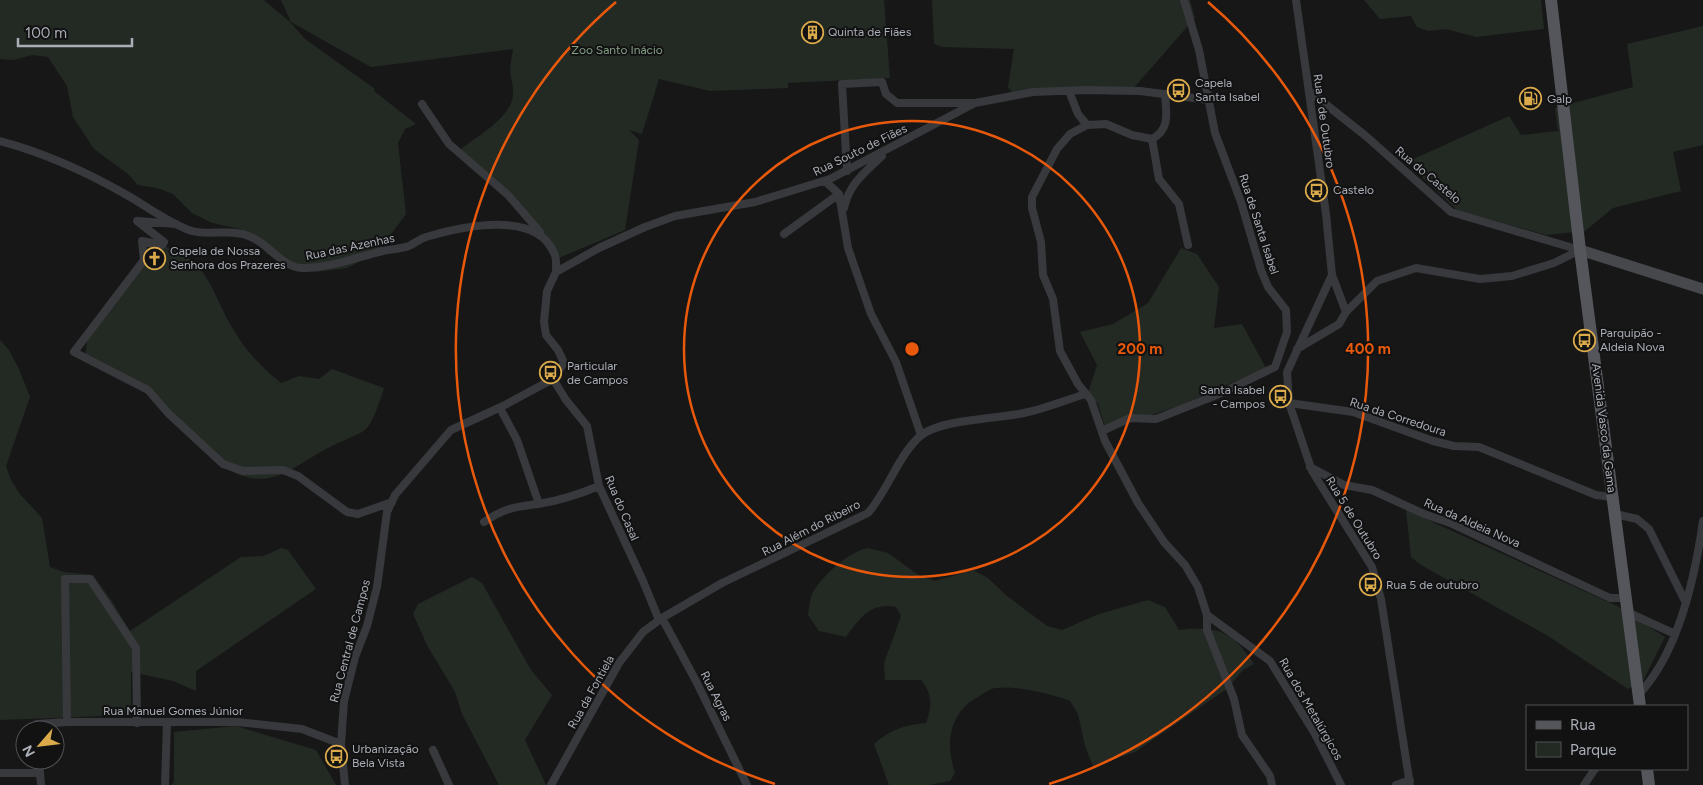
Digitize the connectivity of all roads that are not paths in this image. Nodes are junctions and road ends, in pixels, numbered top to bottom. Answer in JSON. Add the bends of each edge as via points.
{"nodes":[{"id":1,"x":1184,"y":0,"type":"edge"},
{"id":2,"x":1296,"y":0,"type":"edge"},
{"id":3,"x":1551,"y":0,"type":"edge"},
{"id":4,"x":1069,"y":91,"type":"junction"},
{"id":5,"x":1309,"y":91,"type":"junction"},
{"id":6,"x":1164,"y":94,"type":"junction"},
{"id":7,"x":1209,"y":100,"type":"junction"},
{"id":8,"x":975,"y":103,"type":"junction"},
{"id":9,"x":422,"y":104,"type":"dead end"},
{"id":10,"x":1087,"y":125,"type":"junction"},
{"id":11,"x":1152,"y":139,"type":"junction"},
{"id":12,"x":0,"y":141,"type":"edge"},
{"id":13,"x":890,"y":150,"type":"junction"},
{"id":14,"x":847,"y":171,"type":"junction"},
{"id":15,"x":826,"y":181,"type":"junction"},
{"id":16,"x":839,"y":194,"type":"junction"},
{"id":17,"x":843,"y":213,"type":"junction"},
{"id":18,"x":179,"y":224,"type":"junction"},
{"id":19,"x":784,"y":234,"type":"dead end"},
{"id":20,"x":548,"y":241,"type":"junction"},
{"id":21,"x":1188,"y":245,"type":"dead end"},
{"id":22,"x":1580,"y":250,"type":"junction"},
{"id":23,"x":556,"y":272,"type":"junction"},
{"id":24,"x":1332,"y":275,"type":"junction"},
{"id":25,"x":1703,"y":289,"type":"edge"},
{"id":26,"x":1346,"y":312,"type":"junction"},
{"id":27,"x":1297,"y":349,"type":"junction"},
{"id":28,"x":1275,"y":367,"type":"junction"},
{"id":29,"x":1287,"y":372,"type":"junction"},
{"id":30,"x":553,"y":379,"type":"junction"},
{"id":31,"x":1086,"y":394,"type":"junction"},
{"id":32,"x":1288,"y":404,"type":"junction"},
{"id":33,"x":500,"y":408,"type":"junction"},
{"id":34,"x":1102,"y":431,"type":"junction"},
{"id":35,"x":921,"y":435,"type":"junction"},
{"id":36,"x":1310,"y":467,"type":"junction"},
{"id":37,"x":599,"y":486,"type":"junction"},
{"id":38,"x":1612,"y":497,"type":"junction"},
{"id":39,"x":392,"y":502,"type":"junction"},
{"id":40,"x":539,"y":504,"type":"junction"},
{"id":41,"x":1615,"y":514,"type":"junction"},
{"id":42,"x":1703,"y":521,"type":"edge"},
{"id":43,"x":484,"y":522,"type":"dead end"},
{"id":44,"x":1625,"y":598,"type":"junction"},
{"id":45,"x":1686,"y":603,"type":"junction"},
{"id":46,"x":1627,"y":612,"type":"junction"},
{"id":47,"x":1207,"y":616,"type":"junction"},
{"id":48,"x":660,"y":619,"type":"junction"},
{"id":49,"x":1675,"y":634,"type":"junction"},
{"id":50,"x":1639,"y":700,"type":"edge"},
{"id":51,"x":67,"y":722,"type":"joint"},
{"id":52,"x":137,"y":723,"type":"junction"},
{"id":53,"x":167,"y":723,"type":"junction"},
{"id":54,"x":341,"y":744,"type":"junction"},
{"id":55,"x":433,"y":750,"type":"dead end"},
{"id":56,"x":40,"y":770,"type":"edge"},
{"id":57,"x":1594,"y":770,"type":"edge"},
{"id":58,"x":1647,"y":770,"type":"edge"},
{"id":59,"x":0,"y":773,"type":"edge"},
{"id":60,"x":40,"y":773,"type":"junction"},
{"id":61,"x":1410,"y":783,"type":"edge"},
{"id":62,"x":40,"y":785,"type":"edge"},
{"id":63,"x":165,"y":785,"type":"edge"},
{"id":64,"x":345,"y":785,"type":"edge"},
{"id":65,"x":449,"y":785,"type":"edge"},
{"id":66,"x":551,"y":785,"type":"edge"},
{"id":67,"x":747,"y":785,"type":"edge"},
{"id":68,"x":1272,"y":785,"type":"edge"},
{"id":69,"x":1341,"y":785,"type":"edge"},
{"id":70,"x":1396,"y":785,"type":"edge"},
{"id":71,"x":1584,"y":785,"type":"edge"},
{"id":72,"x":1649,"y":785,"type":"edge"}],
"edges":[{"from":1,"to":7,"type":"street","name":"Rua de Santa Isabel"},
{"from":2,"to":5,"type":"street","name":"Rua 5 de Outubro"},
{"from":3,"to":22,"type":"main road","name":"Avenida Vasco da Gama"},
{"from":4,"to":6,"type":"street","name":"Rua Souto de Fiães"},
{"from":4,"to":8,"type":"street","name":"Rua Souto de Fiães","via":[[1032,92]]},
{"from":4,"to":10,"type":"street","via":[[1078,114]]},
{"from":5,"to":22,"type":"street","name":"Rua do Castelo","via":[[1367,137],[1451,212]]},
{"from":5,"to":24,"type":"street","name":"Rua 5 de Outubro"},
{"from":6,"to":7,"type":"street","name":"Rua Souto de Fiães"},
{"from":6,"to":11,"type":"street","via":[[1166,125],[1160,135]]},
{"from":7,"to":28,"type":"street","name":"Rua de Santa Isabel","via":[[1215,133],[1241,202],[1261,270],[1268,287],[1286,310],[1287,332]]},
{"from":8,"to":13,"type":"street","name":"Rua Souto de Fiães"},
{"from":8,"to":14,"type":"street","via":[[897,103],[886,94],[882,82],[842,84]]},
{"from":9,"to":20,"type":"street","via":[[449,144],[508,195]]},
{"from":10,"to":11,"type":"street","via":[[1106,124]]},
{"from":10,"to":31,"type":"street","via":[[1070,134],[1057,149],[1032,197],[1041,242],[1043,275],[1053,299],[1060,351]]},
{"from":11,"to":21,"type":"street","via":[[1159,179],[1179,204]]},
{"from":12,"to":18,"type":"street","name":"Rua das Azenhas","via":[[35,150],[71,165]]},
{"from":13,"to":14,"type":"street","name":"Rua Souto de Fiães"},
{"from":13,"to":17,"type":"street","via":[[856,180],[846,198]]},
{"from":14,"to":15,"type":"street","name":"Rua Souto de Fiães"},
{"from":15,"to":16,"type":"street"},
{"from":15,"to":23,"type":"street","name":"Rua Souto de Fiães","via":[[755,202],[675,216],[598,248]]},
{"from":16,"to":17,"type":"street"},
{"from":16,"to":19,"type":"street"},
{"from":17,"to":35,"type":"street","via":[[848,248],[871,314],[896,362]]},
{"from":18,"to":20,"type":"street","name":"Rua das Azenhas","via":[[192,231],[223,231],[250,236],[282,261],[305,269],[409,246],[424,238],[476,226],[507,225],[534,231]]},
{"from":18,"to":39,"type":"street","via":[[138,221],[164,242],[162,245],[142,241],[144,260],[74,352],[148,390],[223,464],[243,471],[283,470],[298,476],[347,512],[358,514]]},
{"from":20,"to":23,"type":"street","via":[[555,254]]},
{"from":22,"to":25,"type":"street"},
{"from":22,"to":26,"type":"street","via":[[1554,263],[1512,276],[1452,276],[1416,268],[1378,281]]},
{"from":22,"to":38,"type":"main road","name":"Avenida Vasco da Gama"},
{"from":23,"to":30,"type":"street","via":[[547,291],[544,322],[546,335],[564,363]]},
{"from":24,"to":26,"type":"street","name":"Rua 5 de Outubro"},
{"from":24,"to":27,"type":"street","name":"Rua 5 de Outubro"},
{"from":26,"to":27,"type":"street","via":[[1339,324]]},
{"from":27,"to":29,"type":"street","name":"Rua 5 de Outubro"},
{"from":28,"to":29,"type":"street"},
{"from":28,"to":34,"type":"street","via":[[1156,419],[1130,418]]},
{"from":29,"to":32,"type":"street","name":"Rua 5 de Outubro"},
{"from":30,"to":33,"type":"street","name":"Rua Central de Campos"},
{"from":30,"to":37,"type":"street","name":"Rua do Casal","via":[[587,426]]},
{"from":31,"to":34,"type":"street","via":[[1096,409]]},
{"from":31,"to":35,"type":"street","name":"Rua Além do Ribeiro","via":[[1024,413],[962,422]]},
{"from":32,"to":36,"type":"street","name":"Rua 5 de Outubro"},
{"from":32,"to":38,"type":"street","name":"Rua da Corredoura","via":[[1353,412],[1433,441],[1479,447],[1596,495]]},
{"from":33,"to":39,"type":"street","name":"Rua Central de Campos","via":[[451,430]]},
{"from":33,"to":40,"type":"street","via":[[518,440]]},
{"from":34,"to":47,"type":"street","via":[[1138,503],[1198,586]]},
{"from":35,"to":48,"type":"street","name":"Rua Além do Ribeiro","via":[[910,446],[868,513],[722,583]]},
{"from":36,"to":44,"type":"street","name":"Rua da Aldeia Nova","via":[[1344,485],[1372,490],[1450,523],[1610,598]]},
{"from":36,"to":61,"type":"street","name":"Rua 5 de Outubro","via":[[1372,567],[1381,599]]},
{"from":37,"to":40,"type":"street"},
{"from":37,"to":48,"type":"street","name":"Rua do Casal"},
{"from":38,"to":41,"type":"main road","name":"Avenida Vasco da Gama"},
{"from":39,"to":54,"type":"street","name":"Rua Central de Campos","via":[[377,587],[344,701]]},
{"from":40,"to":43,"type":"street","via":[[516,506],[498,512]]},
{"from":41,"to":44,"type":"main road","name":"Avenida Vasco da Gama"},
{"from":41,"to":45,"type":"street","via":[[1637,518],[1649,529]]},
{"from":42,"to":45,"type":"street"},
{"from":44,"to":46,"type":"main road","name":"Avenida Vasco da Gama"},
{"from":45,"to":49,"type":"street"},
{"from":46,"to":49,"type":"street"},
{"from":46,"to":50,"type":"main road","name":"Avenida Vasco da Gama"},
{"from":47,"to":68,"type":"street","via":[[1207,630],[1234,699],[1242,735],[1270,776]]},
{"from":47,"to":69,"type":"street","name":"Rua dos Metalúrgicos","via":[[1270,661],[1315,734]]},
{"from":48,"to":66,"type":"street","name":"Rua da Fontiela","via":[[643,632],[619,663]]},
{"from":48,"to":67,"type":"street","name":"Rua Agras","via":[[696,681]]},
{"from":49,"to":50,"type":"street"},
{"from":51,"to":52,"type":"street","name":"Rua Manuel Gomes Júnior"},
{"from":51,"to":52,"type":"street","via":[[65,579],[90,579],[136,648]]},
{"from":52,"to":53,"type":"street","name":"Rua Manuel Gomes Júnior"},
{"from":53,"to":54,"type":"street","name":"Rua Manuel Gomes Júnior","via":[[237,722],[302,729]]},
{"from":53,"to":63,"type":"street"},
{"from":54,"to":64,"type":"street","name":"Rua Central de Campos"},
{"from":55,"to":65,"type":"street"},
{"from":56,"to":60,"type":"street"},
{"from":57,"to":71,"type":"street"},
{"from":58,"to":72,"type":"main road"},
{"from":59,"to":60,"type":"street"},
{"from":60,"to":62,"type":"street"},
{"from":61,"to":70,"type":"street"}]}
